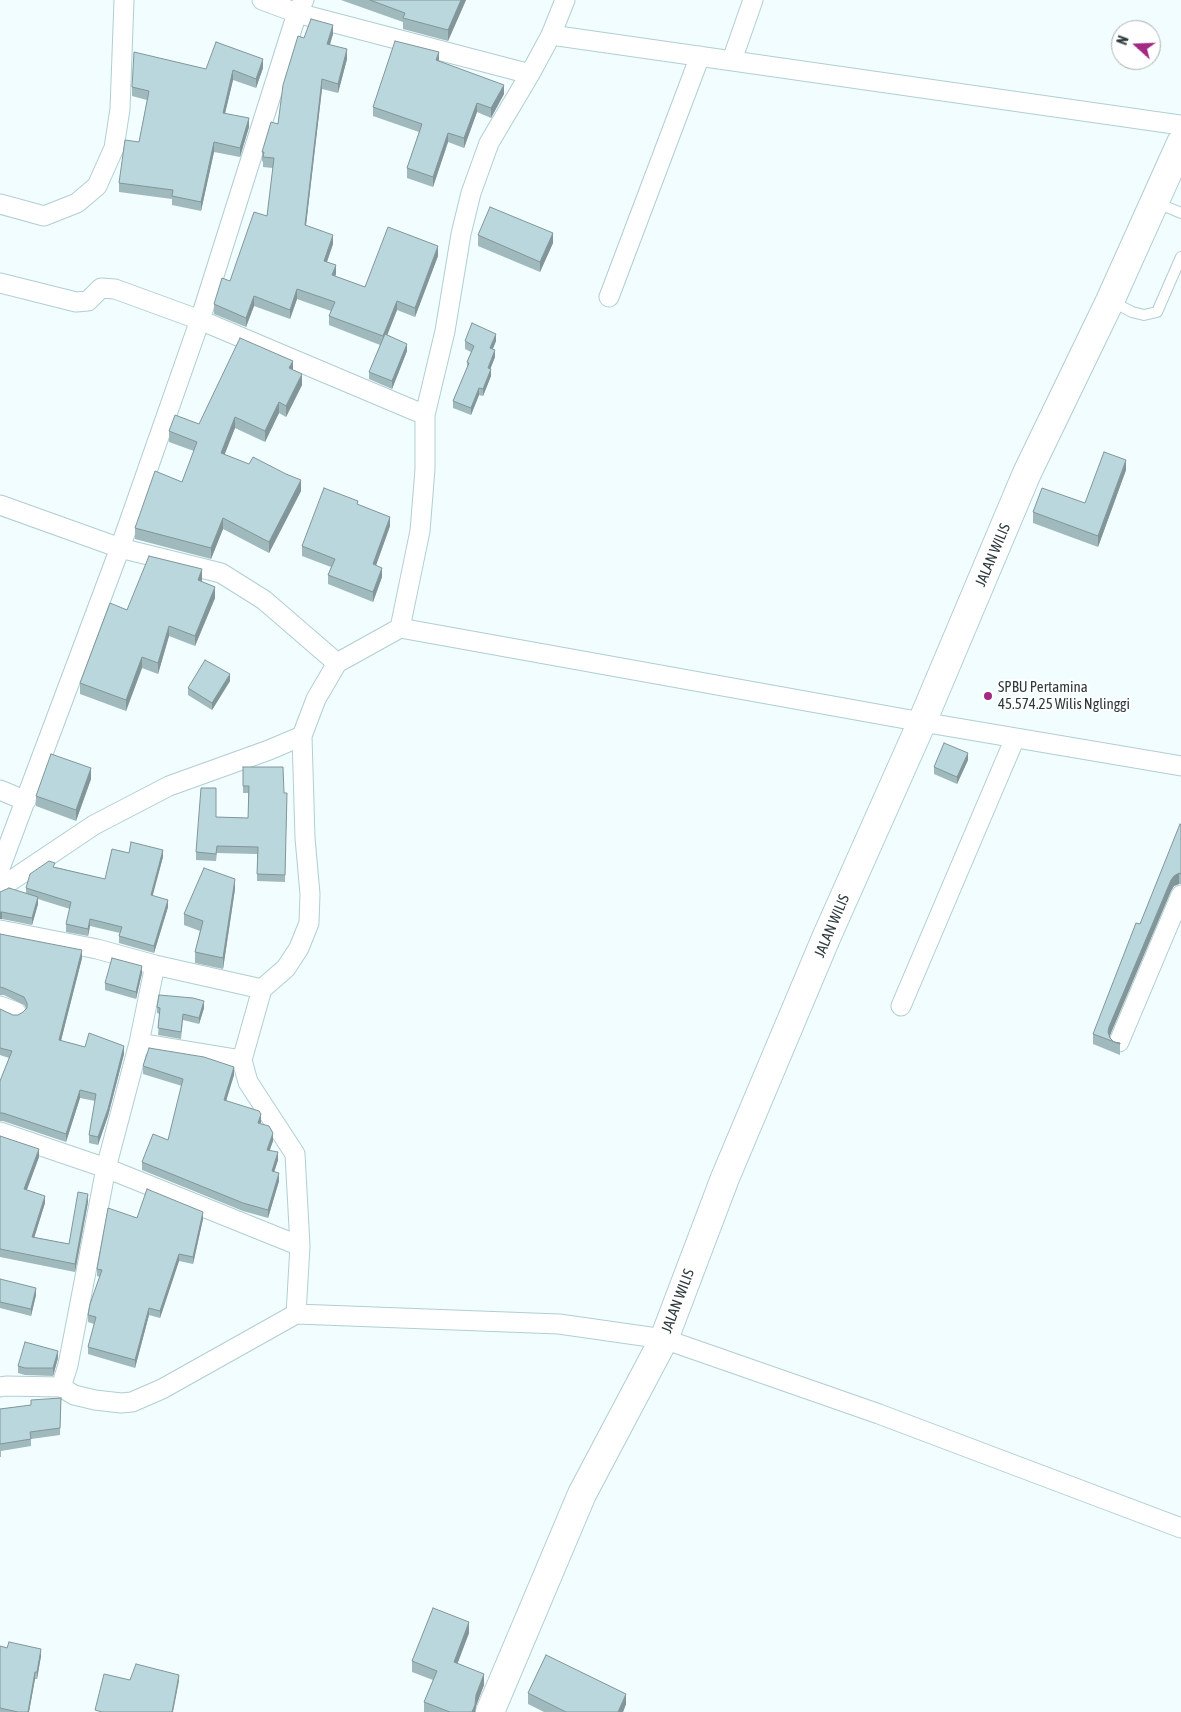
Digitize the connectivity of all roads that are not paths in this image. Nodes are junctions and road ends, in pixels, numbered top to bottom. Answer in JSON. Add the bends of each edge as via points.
{"nodes":[{"id":1,"x":124,"y":0,"type":"edge"},
{"id":2,"x":262,"y":0,"type":"edge"},
{"id":3,"x":565,"y":0,"type":"edge"},
{"id":4,"x":753,"y":0,"type":"edge"},
{"id":5,"x":301,"y":6,"type":"edge"},
{"id":6,"x":552,"y":35,"type":"junction"},
{"id":7,"x":700,"y":56,"type":"junction"},
{"id":8,"x":732,"y":60,"type":"junction"},
{"id":9,"x":530,"y":74,"type":"junction"},
{"id":10,"x":1181,"y":125,"type":"edge"},
{"id":11,"x":1181,"y":143,"type":"edge"},
{"id":12,"x":1154,"y":202,"type":"junction"},
{"id":13,"x":0,"y":204,"type":"edge"},
{"id":14,"x":1181,"y":213,"type":"edge"},
{"id":15,"x":1181,"y":257,"type":"edge"},
{"id":16,"x":0,"y":283,"type":"edge"},
{"id":17,"x":609,"y":297,"type":"dead end"},
{"id":18,"x":1110,"y":301,"type":"junction"},
{"id":19,"x":200,"y":320,"type":"junction"},
{"id":20,"x":425,"y":415,"type":"junction"},
{"id":21,"x":0,"y":506,"type":"edge"},
{"id":22,"x":120,"y":548,"type":"junction"},
{"id":23,"x":400,"y":628,"type":"junction"},
{"id":24,"x":338,"y":662,"type":"junction"},
{"id":25,"x":922,"y":722,"type":"junction"},
{"id":26,"x":302,"y":736,"type":"junction"},
{"id":27,"x":1015,"y":738,"type":"junction"},
{"id":28,"x":1181,"y":766,"type":"edge"},
{"id":29,"x":0,"y":790,"type":"edge"},
{"id":30,"x":26,"y":801,"type":"junction"},
{"id":31,"x":0,"y":868,"type":"edge"},
{"id":32,"x":0,"y":888,"type":"edge"},
{"id":33,"x":1181,"y":895,"type":"edge"},
{"id":34,"x":0,"y":930,"type":"edge"},
{"id":35,"x":155,"y":965,"type":"junction"},
{"id":36,"x":262,"y":989,"type":"junction"},
{"id":37,"x":901,"y":1006,"type":"dead end"},
{"id":38,"x":1119,"y":1042,"type":"edge"},
{"id":39,"x":139,"y":1044,"type":"junction"},
{"id":40,"x":242,"y":1060,"type":"junction"},
{"id":41,"x":0,"y":1132,"type":"edge"},
{"id":42,"x":106,"y":1168,"type":"junction"},
{"id":43,"x":300,"y":1246,"type":"junction"},
{"id":44,"x":296,"y":1314,"type":"junction"},
{"id":45,"x":664,"y":1339,"type":"junction"},
{"id":46,"x":0,"y":1387,"type":"edge"},
{"id":47,"x":61,"y":1387,"type":"junction"},
{"id":48,"x":1181,"y":1528,"type":"edge"},
{"id":49,"x":490,"y":1712,"type":"edge"}],
"edges":[{"from":1,"to":13,"type":"street","via":[[120,109],[114,148],[97,186],[77,203],[44,216]]},
{"from":2,"to":5,"type":"street"},
{"from":3,"to":6,"type":"street"},
{"from":4,"to":8,"type":"street"},
{"from":5,"to":9,"type":"street"},
{"from":5,"to":19,"type":"street"},
{"from":6,"to":7,"type":"street"},
{"from":6,"to":9,"type":"street"},
{"from":7,"to":8,"type":"street"},
{"from":7,"to":17,"type":"street"},
{"from":8,"to":10,"type":"street"},
{"from":9,"to":20,"type":"street","via":[[489,143],[471,193],[445,331]]},
{"from":11,"to":12,"type":"main road","name":"JALAN WILIS"},
{"from":12,"to":14,"type":"lane"},
{"from":12,"to":18,"type":"main road","name":"JALAN WILIS"},
{"from":15,"to":18,"type":"lane","via":[[1157,312],[1144,315]]},
{"from":16,"to":19,"type":"street","via":[[76,302],[88,301],[101,288],[115,289]]},
{"from":18,"to":25,"type":"main road","name":"JALAN WILIS","via":[[1027,473]]},
{"from":19,"to":20,"type":"street"},
{"from":19,"to":22,"type":"street"},
{"from":20,"to":23,"type":"street","via":[[420,531]]},
{"from":21,"to":22,"type":"street"},
{"from":22,"to":24,"type":"street","via":[[221,573],[264,600]]},
{"from":22,"to":30,"type":"street"},
{"from":23,"to":24,"type":"street"},
{"from":23,"to":25,"type":"street"},
{"from":24,"to":26,"type":"street","via":[[316,699]]},
{"from":25,"to":27,"type":"street"},
{"from":25,"to":45,"type":"main road","name":"JALAN WILIS","via":[[725,1178]]},
{"from":26,"to":32,"type":"street","via":[[169,786],[94,825]]},
{"from":26,"to":36,"type":"street","via":[[309,923],[286,968]]},
{"from":27,"to":28,"type":"street"},
{"from":27,"to":37,"type":"street"},
{"from":29,"to":30,"type":"street"},
{"from":30,"to":31,"type":"street"},
{"from":33,"to":38,"type":"street"},
{"from":34,"to":35,"type":"street","via":[[97,948]]},
{"from":35,"to":36,"type":"street"},
{"from":35,"to":39,"type":"street"},
{"from":36,"to":40,"type":"street"},
{"from":39,"to":40,"type":"street"},
{"from":39,"to":42,"type":"street"},
{"from":40,"to":43,"type":"street","via":[[248,1082],[295,1154]]},
{"from":41,"to":42,"type":"street"},
{"from":42,"to":43,"type":"street"},
{"from":42,"to":47,"type":"street"},
{"from":43,"to":44,"type":"street"},
{"from":44,"to":45,"type":"street","via":[[559,1324]]},
{"from":44,"to":47,"type":"street","via":[[162,1389],[132,1402],[74,1396]]},
{"from":45,"to":48,"type":"street","via":[[879,1414]]},
{"from":45,"to":49,"type":"main road","name":"JALAN WILIS","via":[[582,1494]]},
{"from":46,"to":47,"type":"street"}]}
